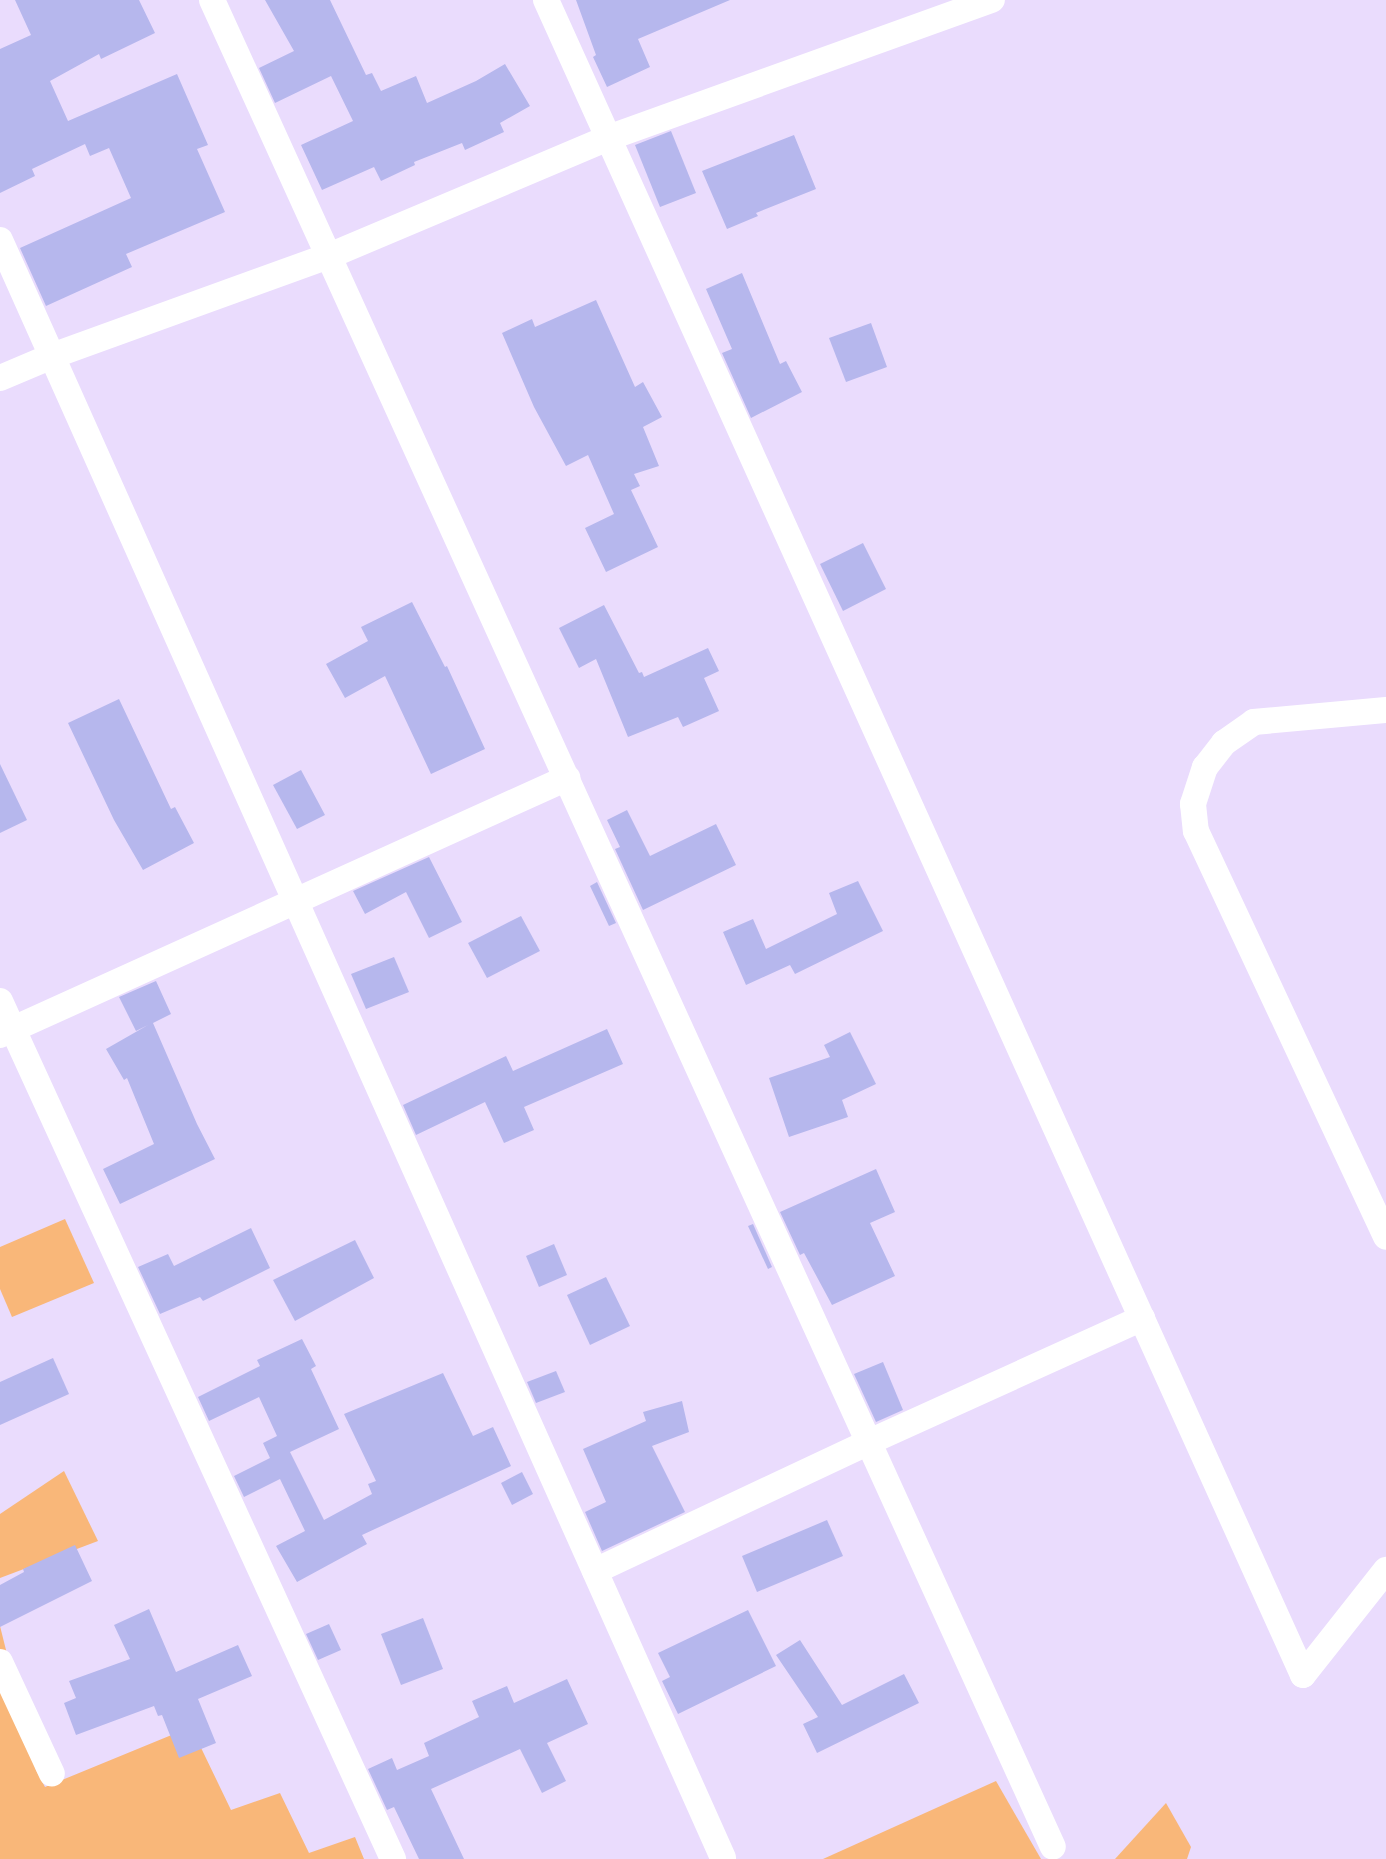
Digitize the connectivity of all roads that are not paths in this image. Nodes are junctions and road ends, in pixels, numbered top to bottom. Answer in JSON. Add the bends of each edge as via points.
{"nodes":[{"id":1,"x":212,"y":0,"type":"edge"},
{"id":2,"x":546,"y":0,"type":"edge"},
{"id":3,"x":992,"y":0,"type":"edge"},
{"id":4,"x":608,"y":138,"type":"junction"},
{"id":5,"x":0,"y":240,"type":"edge"},
{"id":6,"x":329,"y":256,"type":"junction"},
{"id":7,"x":51,"y":356,"type":"junction"},
{"id":8,"x":0,"y":378,"type":"edge"},
{"id":9,"x":1386,"y":710,"type":"edge"},
{"id":10,"x":567,"y":778,"type":"junction"},
{"id":11,"x":296,"y":901,"type":"junction"},
{"id":12,"x":0,"y":1001,"type":"edge"},
{"id":13,"x":7,"y":1032,"type":"edge"},
{"id":14,"x":1386,"y":1237,"type":"edge"},
{"id":15,"x":1142,"y":1318,"type":"junction"},
{"id":16,"x":869,"y":1442,"type":"junction"},
{"id":17,"x":1386,"y":1570,"type":"edge"},
{"id":18,"x":596,"y":1571,"type":"junction"},
{"id":19,"x":0,"y":1662,"type":"edge"},
{"id":20,"x":51,"y":1774,"type":"dead end"},
{"id":21,"x":1053,"y":1847,"type":"dead end"},
{"id":22,"x":723,"y":1858,"type":"edge"},
{"id":23,"x":393,"y":1859,"type":"edge"}],
"edges":[{"from":1,"to":6,"type":"street"},
{"from":2,"to":4,"type":"street"},
{"from":3,"to":4,"type":"street"},
{"from":4,"to":6,"type":"street"},
{"from":4,"to":15,"type":"street"},
{"from":5,"to":7,"type":"street"},
{"from":6,"to":7,"type":"street"},
{"from":6,"to":10,"type":"street"},
{"from":7,"to":8,"type":"street"},
{"from":7,"to":11,"type":"street"},
{"from":9,"to":14,"type":"street","via":[[1254,722],[1224,743],[1205,767],[1193,804],[1196,831]]},
{"from":10,"to":11,"type":"street"},
{"from":10,"to":16,"type":"street"},
{"from":11,"to":13,"type":"street"},
{"from":11,"to":18,"type":"street"},
{"from":12,"to":13,"type":"street"},
{"from":13,"to":23,"type":"street"},
{"from":15,"to":16,"type":"street"},
{"from":15,"to":17,"type":"street","via":[[1303,1675]]},
{"from":16,"to":18,"type":"street"},
{"from":16,"to":21,"type":"street"},
{"from":18,"to":22,"type":"street"},
{"from":19,"to":20,"type":"street"}]}
